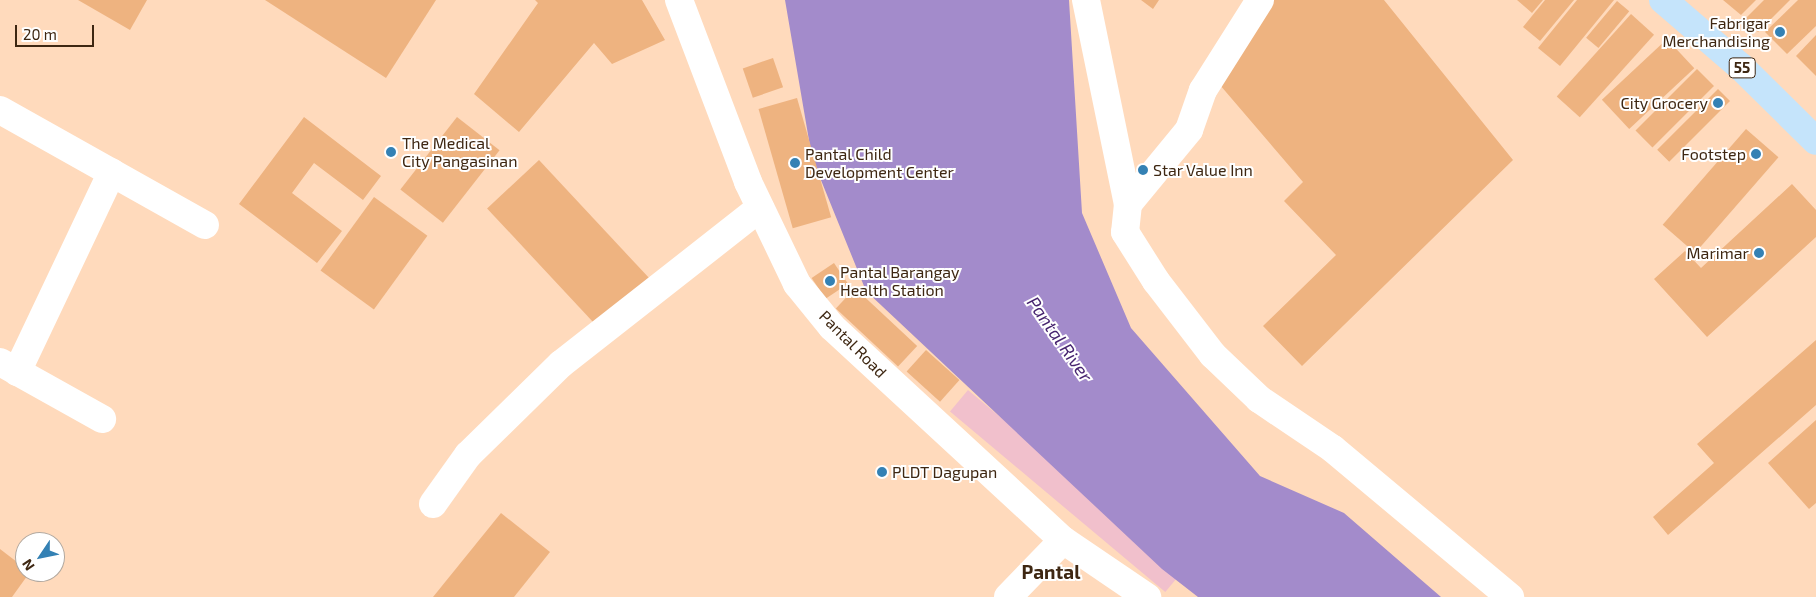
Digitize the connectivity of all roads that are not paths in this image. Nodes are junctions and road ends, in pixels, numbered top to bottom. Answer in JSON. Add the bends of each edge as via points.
{"nodes":[{"id":1,"x":679,"y":0,"type":"edge"},
{"id":2,"x":1086,"y":0,"type":"edge"},
{"id":3,"x":1260,"y":0,"type":"edge"},
{"id":4,"x":1663,"y":0,"type":"edge"},
{"id":5,"x":0,"y":110,"type":"edge"},
{"id":6,"x":1816,"y":141,"type":"edge"},
{"id":7,"x":112,"y":172,"type":"junction"},
{"id":8,"x":1128,"y":204,"type":"junction"},
{"id":9,"x":760,"y":208,"type":"junction"},
{"id":10,"x":205,"y":224,"type":"dead end"},
{"id":11,"x":8,"y":367,"type":"edge"},
{"id":12,"x":102,"y":419,"type":"dead end"},
{"id":13,"x":433,"y":504,"type":"dead end"},
{"id":14,"x":1063,"y":540,"type":"junction"},
{"id":15,"x":1008,"y":597,"type":"edge"},
{"id":16,"x":1147,"y":597,"type":"edge"},
{"id":17,"x":1510,"y":597,"type":"edge"}],
"edges":[{"from":1,"to":9,"type":"street","name":"Pantal Road"},
{"from":2,"to":8,"type":"street"},
{"from":3,"to":8,"type":"street","via":[[1204,90],[1189,130]]},
{"from":4,"to":6,"type":"main road","number":"55"},
{"from":5,"to":7,"type":"street"},
{"from":7,"to":10,"type":"street"},
{"from":7,"to":11,"type":"street"},
{"from":8,"to":17,"type":"street","via":[[1125,232],[1156,282],[1208,347],[1259,399],[1333,449]]},
{"from":9,"to":13,"type":"street","via":[[561,364],[468,455]]},
{"from":9,"to":14,"type":"street","name":"Pantal Road","via":[[797,284],[832,328]]},
{"from":11,"to":12,"type":"street"},
{"from":14,"to":15,"type":"street"},
{"from":14,"to":16,"type":"street","name":"Pantal Road"}]}
